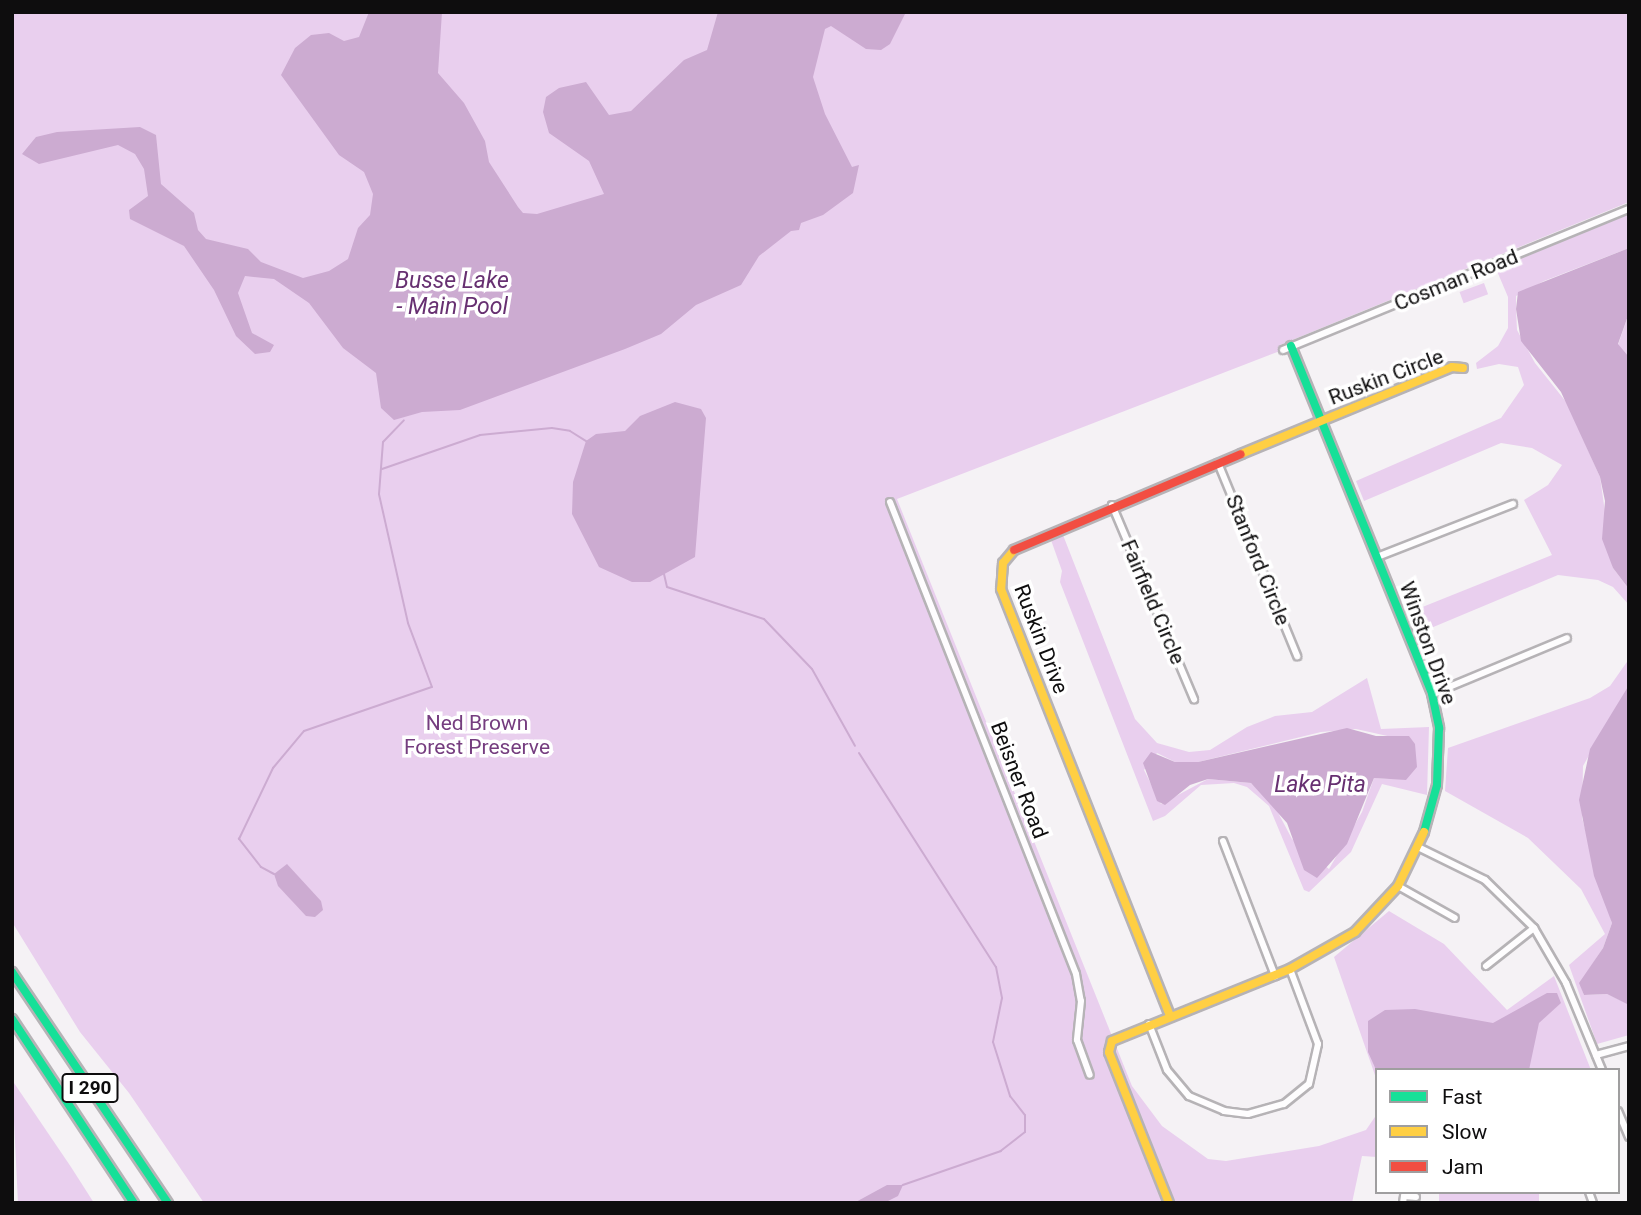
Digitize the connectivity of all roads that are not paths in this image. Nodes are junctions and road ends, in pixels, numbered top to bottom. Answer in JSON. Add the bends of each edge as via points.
{"nodes":[{"id":1,"x":1629,"y":209,"type":"edge"},
{"id":2,"x":1287,"y":348,"type":"joint"},
{"id":3,"x":1463,"y":369,"type":"dead end"},
{"id":4,"x":1322,"y":420,"type":"junction"},
{"id":5,"x":1218,"y":463,"type":"junction"},
{"id":6,"x":890,"y":502,"type":"dead end"},
{"id":7,"x":1513,"y":504,"type":"dead end"},
{"id":8,"x":1112,"y":505,"type":"junction"},
{"id":9,"x":1377,"y":557,"type":"junction"},
{"id":10,"x":1567,"y":638,"type":"dead end"},
{"id":11,"x":1297,"y":656,"type":"dead end"},
{"id":12,"x":1432,"y":694,"type":"junction"},
{"id":13,"x":1194,"y":699,"type":"dead end"},
{"id":14,"x":1223,"y":841,"type":"dead end"},
{"id":15,"x":1420,"y":848,"type":"junction"},
{"id":16,"x":1398,"y":886,"type":"junction"},
{"id":17,"x":1455,"y":918,"type":"dead end"},
{"id":18,"x":1534,"y":928,"type":"junction"},
{"id":19,"x":1486,"y":966,"type":"dead end"},
{"id":20,"x":1290,"y":969,"type":"junction"},
{"id":21,"x":12,"y":972,"type":"edge"},
{"id":22,"x":1275,"y":976,"type":"junction"},
{"id":23,"x":1170,"y":1016,"type":"junction"},
{"id":24,"x":12,"y":1019,"type":"edge"},
{"id":25,"x":1149,"y":1024,"type":"junction"},
{"id":26,"x":1629,"y":1046,"type":"edge"},
{"id":27,"x":1597,"y":1055,"type":"junction"},
{"id":28,"x":1601,"y":1068,"type":"edge"},
{"id":29,"x":1090,"y":1075,"type":"dead end"},
{"id":30,"x":1620,"y":1116,"type":"edge"},
{"id":31,"x":1629,"y":1137,"type":"edge"},
{"id":32,"x":1416,"y":1197,"type":"dead end"},
{"id":33,"x":134,"y":1203,"type":"edge"},
{"id":34,"x":169,"y":1203,"type":"edge"},
{"id":35,"x":1169,"y":1203,"type":"edge"},
{"id":36,"x":1403,"y":1203,"type":"edge"}],
"edges":[{"from":1,"to":2,"type":"street","name":"Cosman Road"},
{"from":2,"to":4,"type":"main road","name":"Winston Drive"},
{"from":3,"to":4,"type":"main road","name":"Ruskin Circle","via":[[1452,367]]},
{"from":4,"to":5,"type":"main road","name":"Ruskin Drive"},
{"from":4,"to":9,"type":"main road","name":"Winston Drive"},
{"from":5,"to":8,"type":"main road","name":"Ruskin Drive"},
{"from":5,"to":11,"type":"street","name":"Stanford Circle"},
{"from":6,"to":29,"type":"street","name":"Beisner Road","via":[[1076,974],[1081,1001],[1077,1040]]},
{"from":7,"to":9,"type":"street"},
{"from":8,"to":13,"type":"street","name":"Fairfield Circle"},
{"from":8,"to":23,"type":"main road","name":"Ruskin Drive","via":[[1017,546],[1009,552],[999,576]]},
{"from":9,"to":12,"type":"main road","name":"Winston Drive"},
{"from":10,"to":12,"type":"street"},
{"from":12,"to":15,"type":"main road","name":"Winston Drive","via":[[1439,727],[1437,785]]},
{"from":14,"to":22,"type":"street"},
{"from":15,"to":16,"type":"main road","name":"Winston Drive"},
{"from":15,"to":18,"type":"street","via":[[1485,880]]},
{"from":16,"to":17,"type":"street"},
{"from":16,"to":20,"type":"main road","name":"Winston Drive","via":[[1355,932]]},
{"from":18,"to":19,"type":"street"},
{"from":18,"to":27,"type":"street","via":[[1555,960]]},
{"from":20,"to":22,"type":"main road","name":"Winston Drive"},
{"from":20,"to":25,"type":"street","via":[[1318,1044],[1308,1084],[1284,1104],[1248,1114],[1224,1111],[1189,1096],[1167,1070]]},
{"from":21,"to":34,"type":"main road","number":"I 290"},
{"from":22,"to":23,"type":"main road","name":"Winston Drive"},
{"from":23,"to":25,"type":"main road","name":"Winston Drive"},
{"from":24,"to":33,"type":"main road","number":"I 290"},
{"from":25,"to":35,"type":"main road","name":"Winston Drive","via":[[1114,1038],[1109,1052]]},
{"from":26,"to":27,"type":"street"},
{"from":27,"to":28,"type":"street"},
{"from":30,"to":31,"type":"street"},
{"from":32,"to":36,"type":"street","via":[[1404,1196]]}]}
